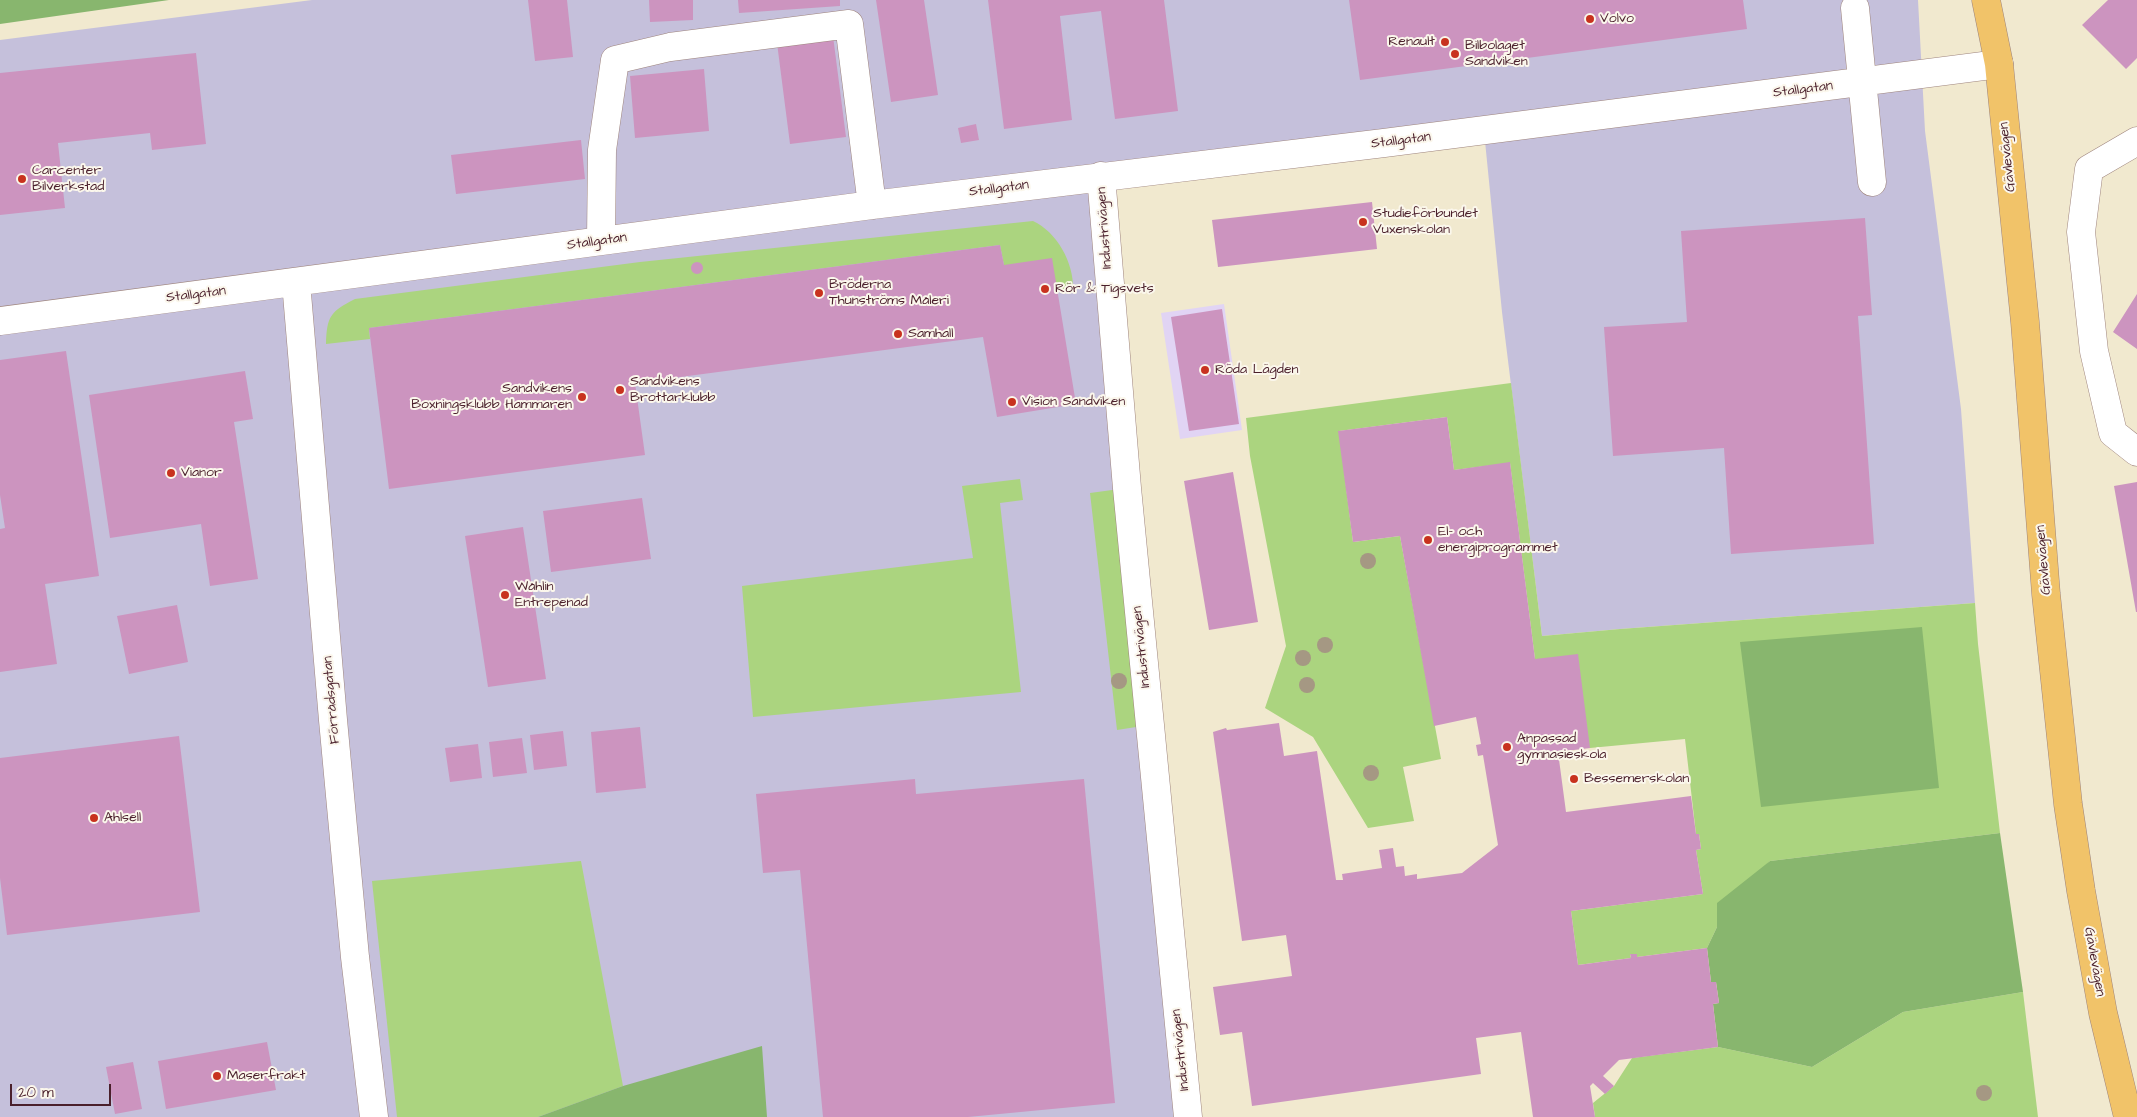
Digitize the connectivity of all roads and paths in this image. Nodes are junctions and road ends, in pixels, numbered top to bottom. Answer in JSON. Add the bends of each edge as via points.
{"nodes":[{"id":1,"x":1986,"y":0,"type":"edge"},
{"id":2,"x":1855,"y":8,"type":"dead end"},
{"id":3,"x":1999,"y":64,"type":"junction"},
{"id":4,"x":1863,"y":83,"type":"junction"},
{"id":5,"x":2137,"y":141,"type":"edge"},
{"id":6,"x":1101,"y":176,"type":"junction"},
{"id":7,"x":1872,"y":182,"type":"dead end"},
{"id":8,"x":872,"y":205,"type":"junction"},
{"id":9,"x":601,"y":241,"type":"junction"},
{"id":10,"x":296,"y":282,"type":"junction"},
{"id":11,"x":0,"y":321,"type":"edge"},
{"id":12,"x":2137,"y":452,"type":"edge"},
{"id":13,"x":374,"y":1117,"type":"edge"},
{"id":14,"x":1188,"y":1117,"type":"edge"},
{"id":15,"x":2128,"y":1117,"type":"edge"}],
"edges":[{"from":1,"to":3,"type":"main road","name":"Gävlevägen"},
{"from":2,"to":4,"type":"street"},
{"from":3,"to":4,"type":"street","name":"Stallgatan"},
{"from":3,"to":15,"type":"main road","name":"Gävlevägen","via":[[2064,767],[2081,891]]},
{"from":4,"to":6,"type":"street","name":"Stallgatan"},
{"from":4,"to":7,"type":"street"},
{"from":5,"to":12,"type":"street","via":[[2089,169],[2081,232],[2094,351],[2113,433]]},
{"from":6,"to":8,"type":"street","name":"Stallgatan"},
{"from":6,"to":14,"type":"street","name":"Industrivägen","via":[[1126,488]]},
{"from":8,"to":9,"type":"street","name":"Stallgatan"},
{"from":8,"to":9,"type":"street","via":[[850,24],[779,31],[670,47],[615,60],[602,150]]},
{"from":9,"to":10,"type":"street","name":"Stallgatan"},
{"from":10,"to":11,"type":"street","name":"Stallgatan"},
{"from":10,"to":13,"type":"street","name":"Förrådsgatan","via":[[355,956]]}]}
